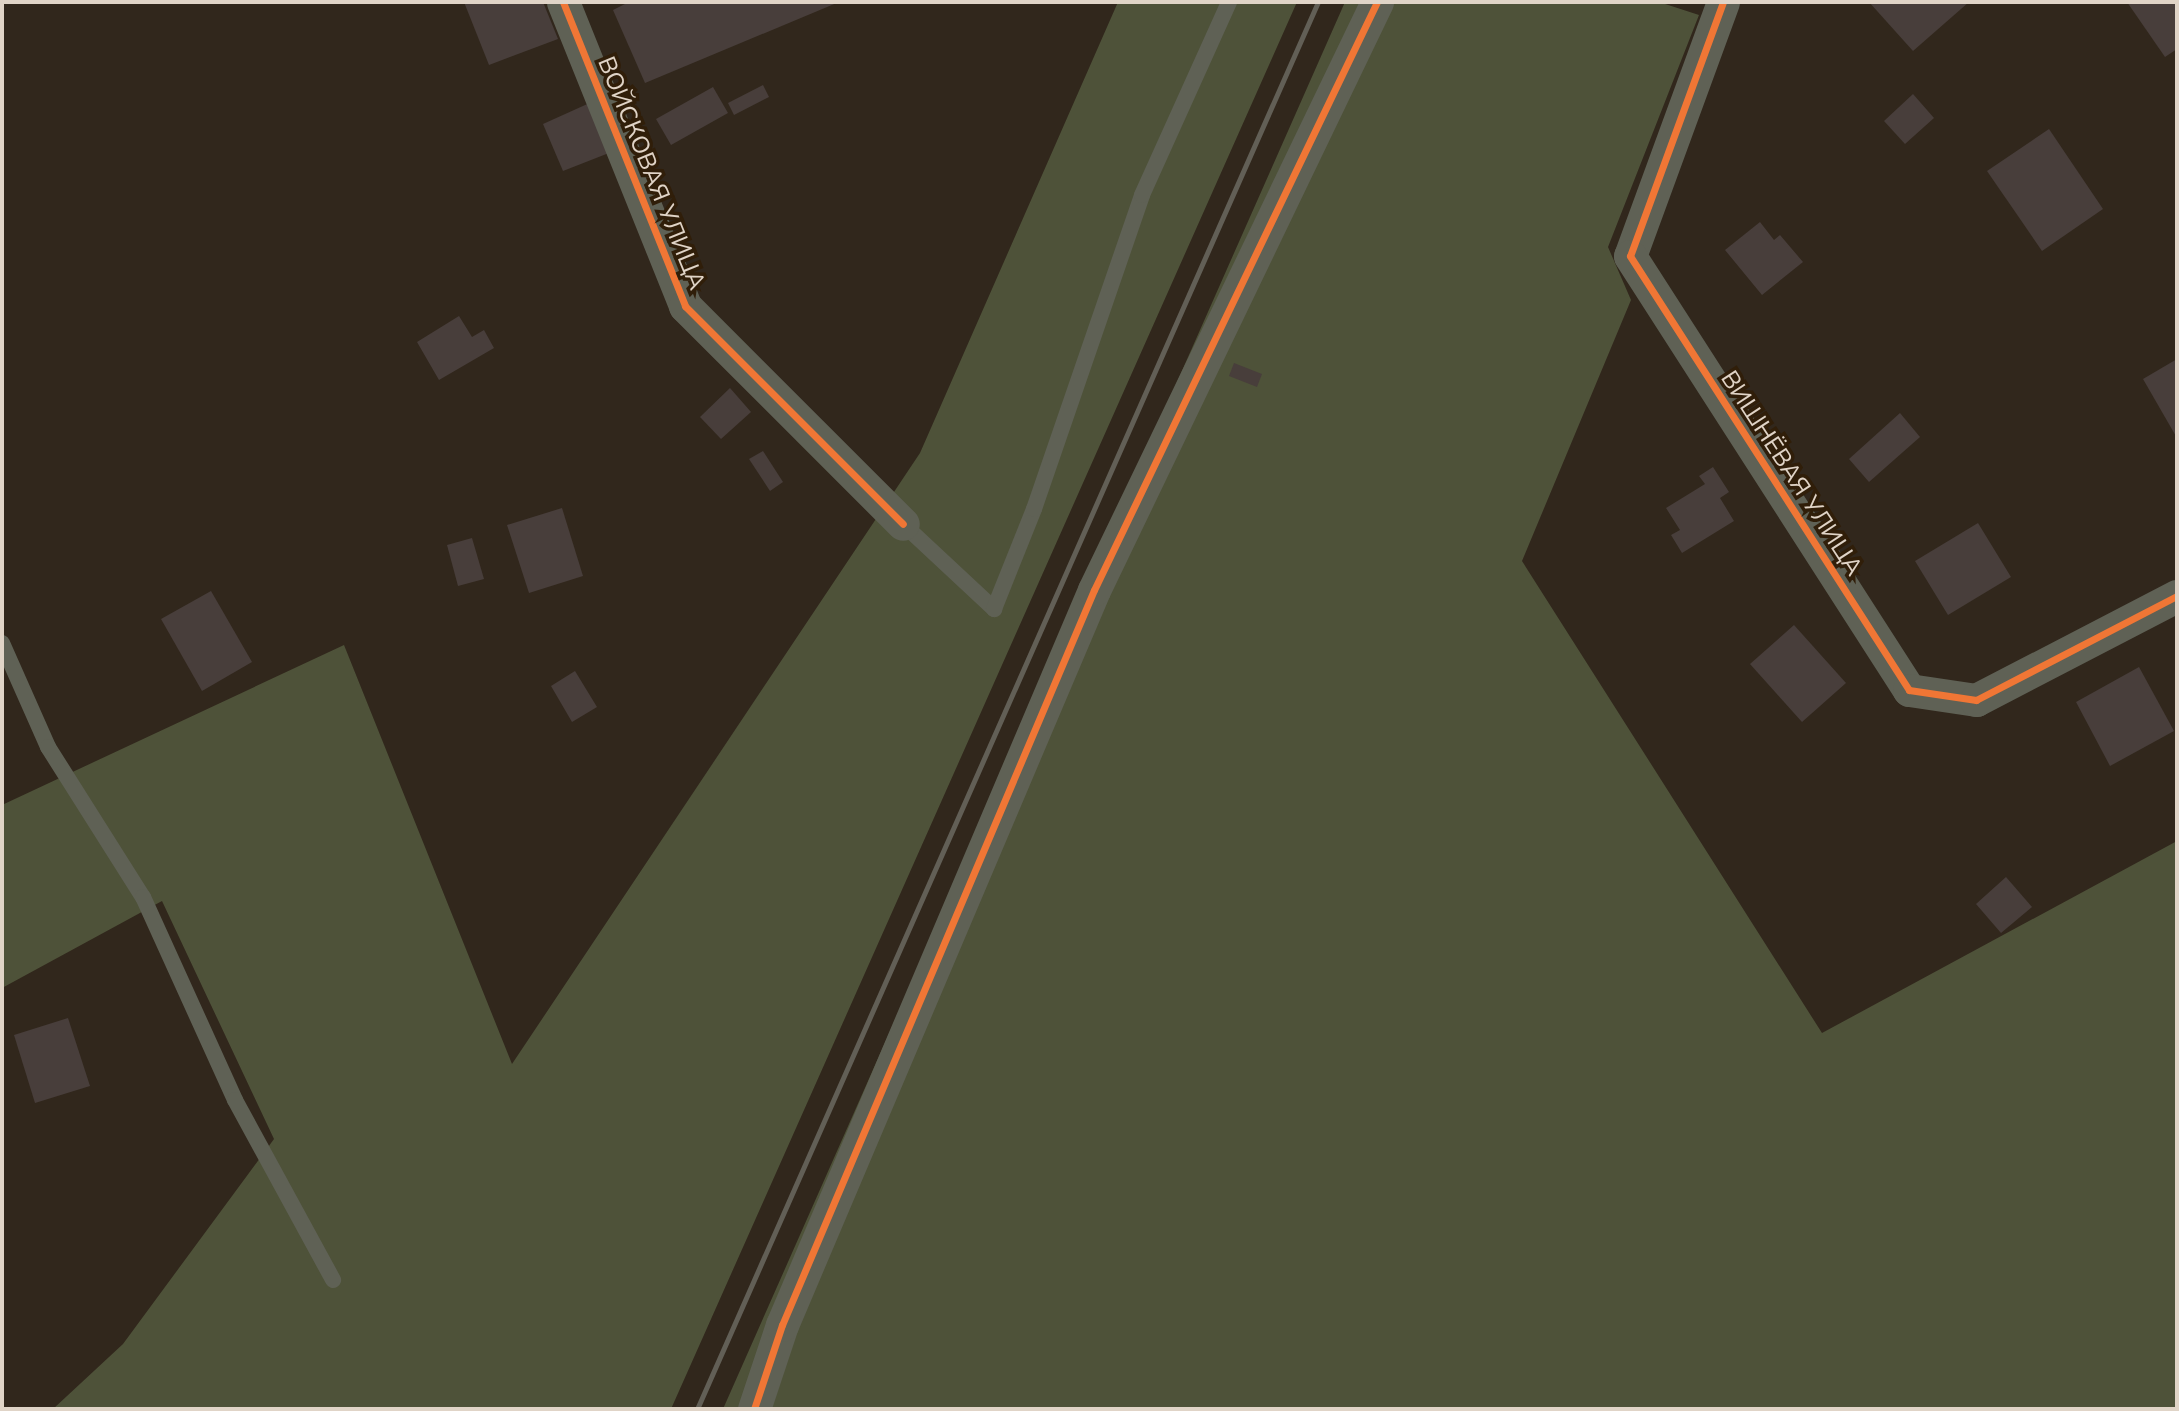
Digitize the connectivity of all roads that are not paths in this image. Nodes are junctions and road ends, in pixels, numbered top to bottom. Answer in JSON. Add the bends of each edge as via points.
{"nodes":[{"id":1,"x":563,"y":2,"type":"edge"},
{"id":2,"x":1228,"y":2,"type":"edge"},
{"id":3,"x":1377,"y":2,"type":"edge"},
{"id":4,"x":1723,"y":2,"type":"edge"},
{"id":5,"x":903,"y":524,"type":"joint"},
{"id":6,"x":2177,"y":596,"type":"edge"},
{"id":7,"x":2,"y":643,"type":"edge"},
{"id":8,"x":333,"y":1280,"type":"dead end"},
{"id":9,"x":754,"y":1409,"type":"edge"}],
"edges":[{"from":1,"to":5,"type":"street","name":"ВОЙСКОВАЯ УЛИЦА","via":[[685,306]]},
{"from":2,"to":5,"type":"lane","via":[[1142,195],[1034,509],[994,609]]},
{"from":3,"to":9,"type":"street","via":[[1094,590],[782,1325]]},
{"from":4,"to":6,"type":"street","name":"ВИШНЁВАЯ УЛИЦА","via":[[1630,256],[1909,690],[1976,700]]},
{"from":7,"to":8,"type":"lane","via":[[48,747],[143,897],[235,1100]]}]}
